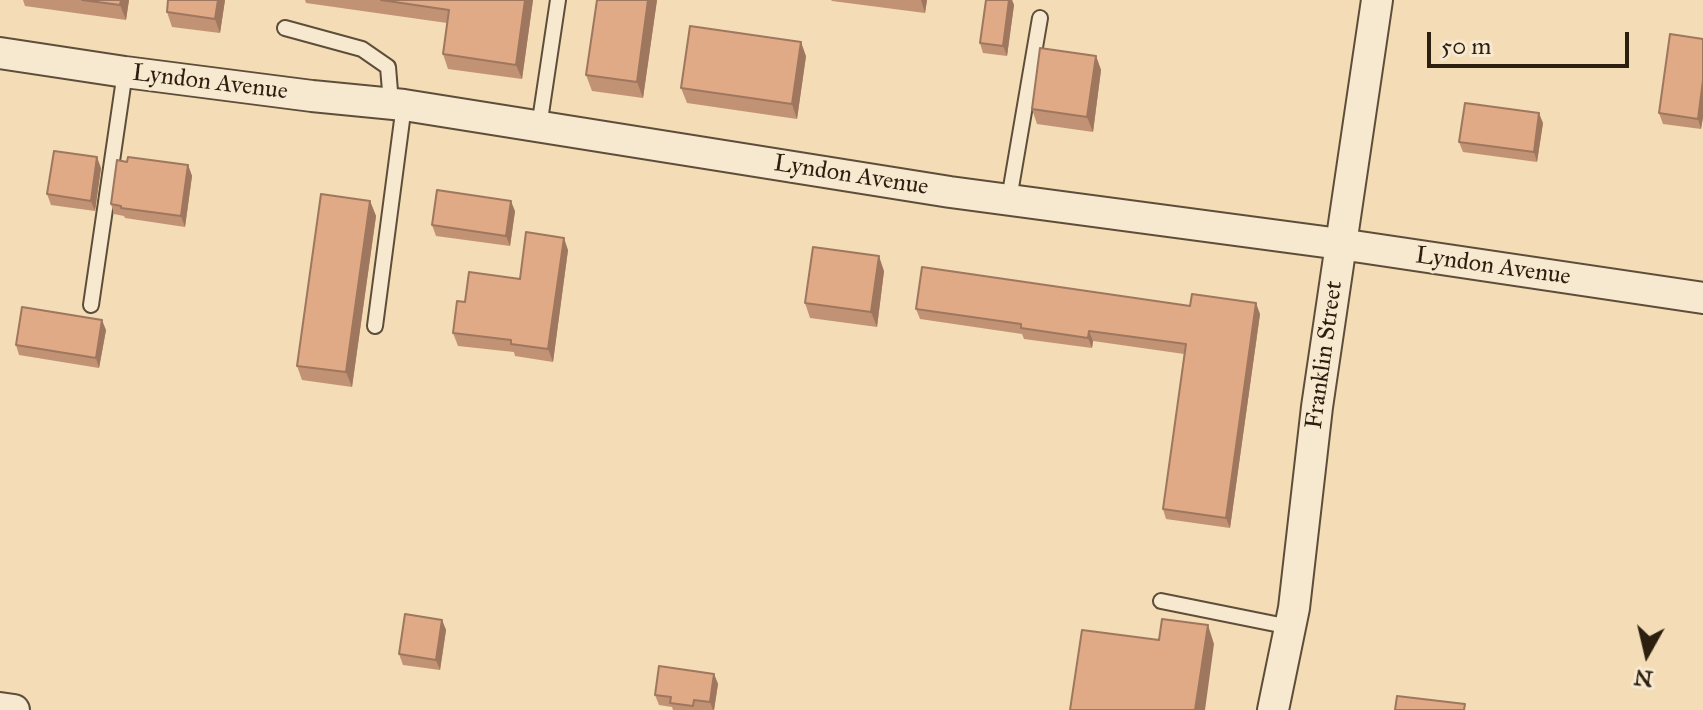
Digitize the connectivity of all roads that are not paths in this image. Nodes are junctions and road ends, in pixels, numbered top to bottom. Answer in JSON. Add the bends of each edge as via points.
{"nodes":[{"id":1,"x":558,"y":0,"type":"edge"},
{"id":2,"x":1377,"y":0,"type":"edge"},
{"id":3,"x":1040,"y":18,"type":"dead end"},
{"id":4,"x":285,"y":28,"type":"dead end"},
{"id":5,"x":0,"y":53,"type":"edge"},
{"id":6,"x":125,"y":72,"type":"junction"},
{"id":7,"x":396,"y":104,"type":"junction"},
{"id":8,"x":539,"y":127,"type":"junction"},
{"id":9,"x":1009,"y":199,"type":"junction"},
{"id":10,"x":1340,"y":244,"type":"junction"},
{"id":11,"x":1703,"y":298,"type":"edge"},
{"id":12,"x":91,"y":305,"type":"dead end"},
{"id":13,"x":375,"y":326,"type":"dead end"},
{"id":14,"x":1161,"y":601,"type":"dead end"},
{"id":15,"x":1290,"y":627,"type":"junction"},
{"id":16,"x":0,"y":708,"type":"edge"},
{"id":17,"x":14,"y":710,"type":"edge"},
{"id":18,"x":1273,"y":710,"type":"edge"}],
"edges":[{"from":1,"to":8,"type":"lane"},
{"from":2,"to":10,"type":"street","name":"Franklin Street"},
{"from":3,"to":9,"type":"lane"},
{"from":4,"to":7,"type":"lane","via":[[362,49],[388,67]]},
{"from":5,"to":6,"type":"street","name":"Lyndon Avenue"},
{"from":6,"to":7,"type":"street","name":"Lyndon Avenue"},
{"from":6,"to":12,"type":"lane"},
{"from":7,"to":8,"type":"street","name":"Lyndon Avenue"},
{"from":7,"to":13,"type":"lane"},
{"from":8,"to":9,"type":"street","name":"Lyndon Avenue"},
{"from":9,"to":10,"type":"street","name":"Lyndon Avenue"},
{"from":10,"to":11,"type":"street","name":"Lyndon Avenue"},
{"from":10,"to":15,"type":"street","name":"Franklin Street"},
{"from":14,"to":15,"type":"lane"},
{"from":15,"to":18,"type":"street","name":"Franklin Street"},
{"from":16,"to":17,"type":"street"}]}
